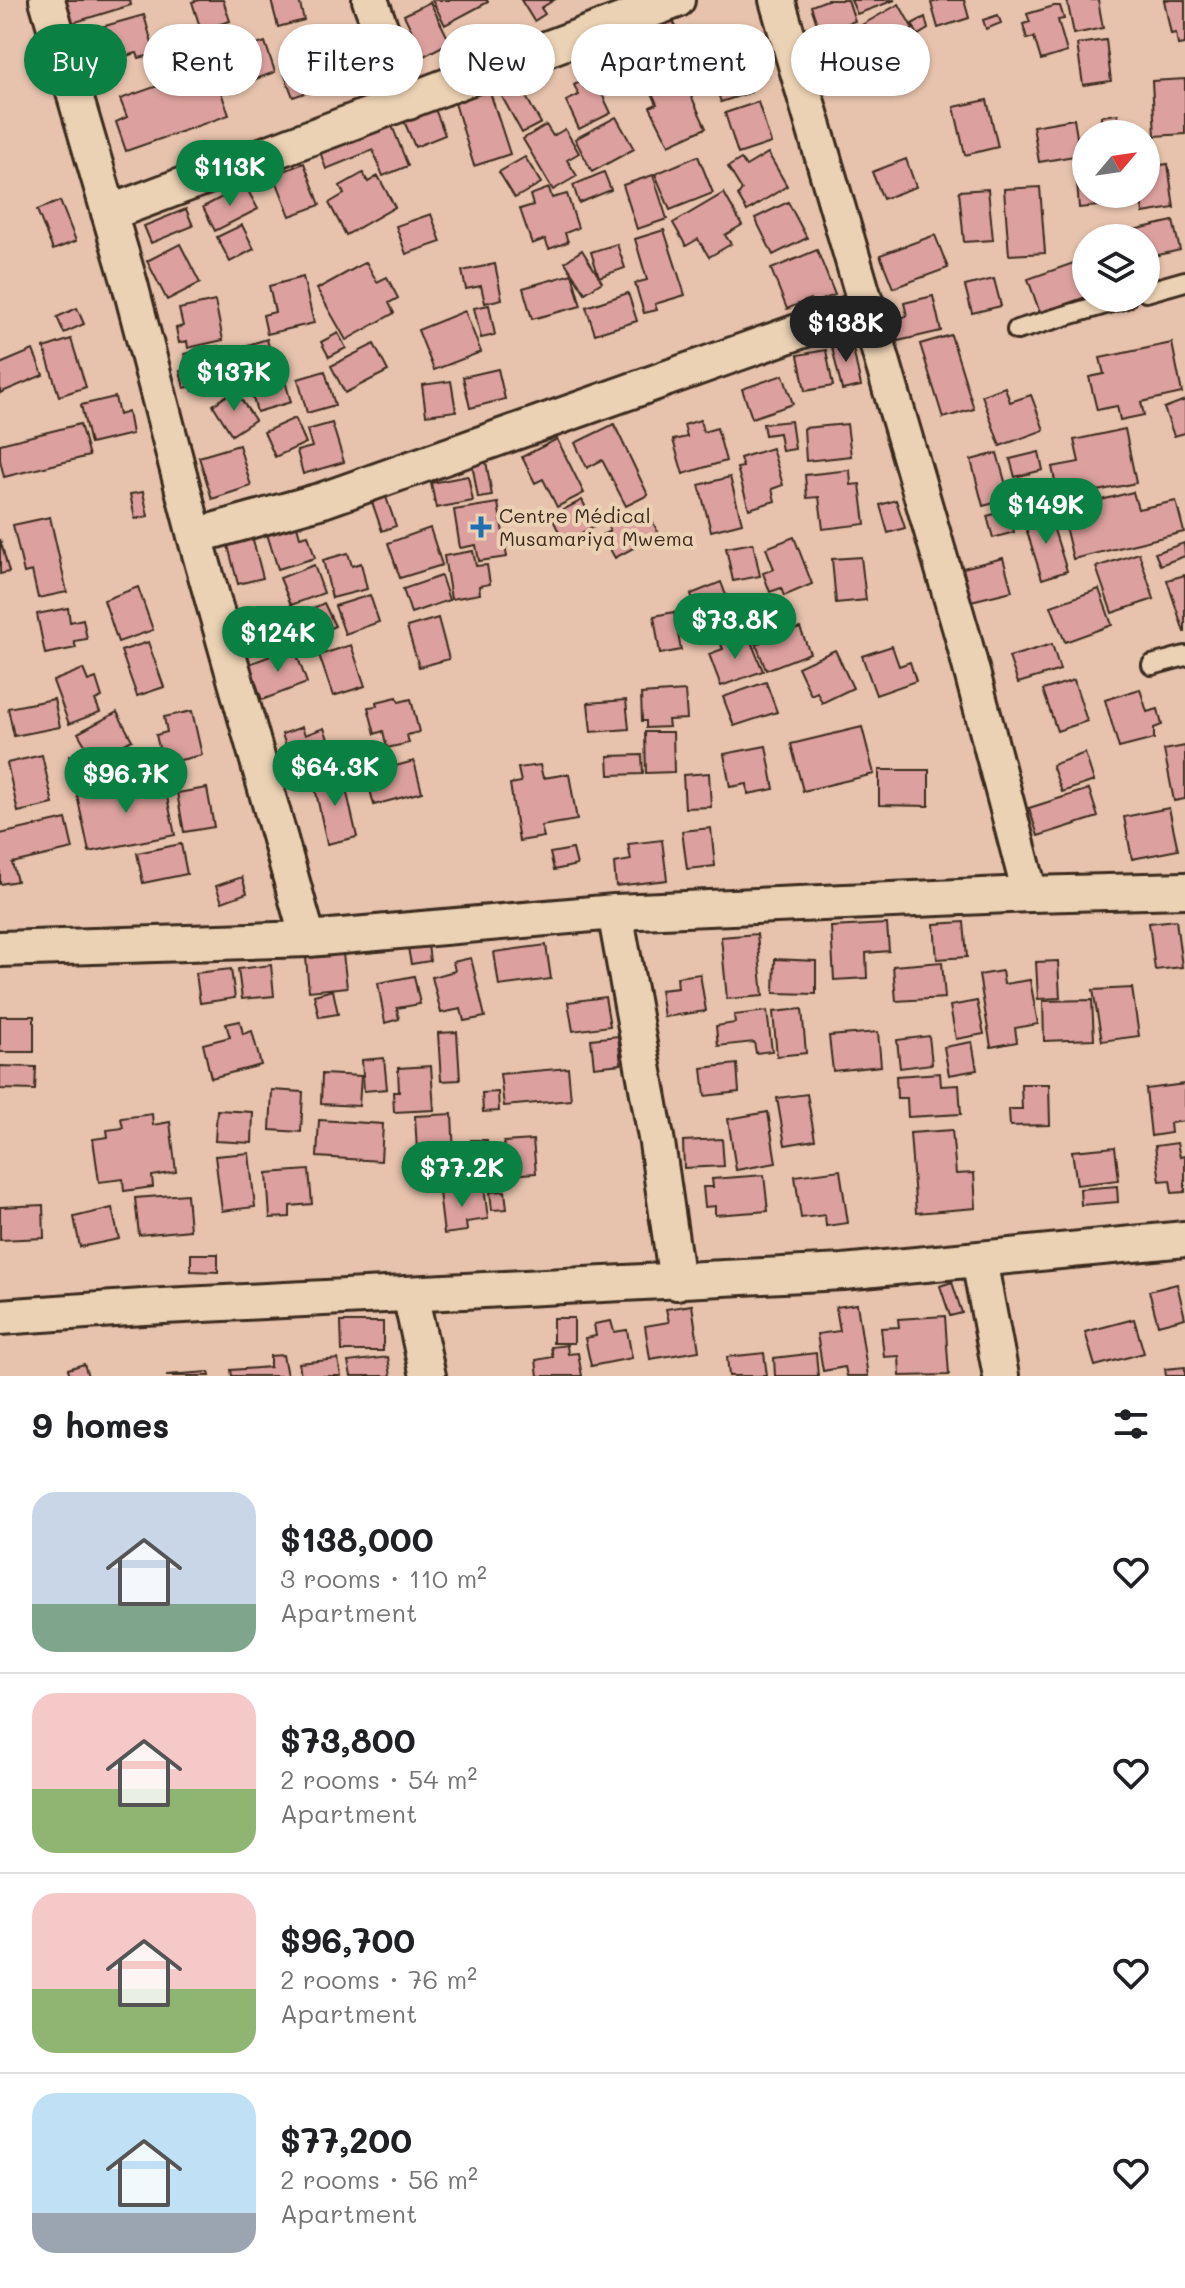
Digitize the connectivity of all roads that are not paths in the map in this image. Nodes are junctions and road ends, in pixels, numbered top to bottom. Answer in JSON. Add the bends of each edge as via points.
{"nodes":[{"id":1,"x":47,"y":0,"type":"edge"},
{"id":2,"x":370,"y":0,"type":"edge"},
{"id":3,"x":677,"y":0,"type":"edge"},
{"id":4,"x":777,"y":0,"type":"edge"},
{"id":5,"x":408,"y":102,"type":"junction"},
{"id":6,"x":109,"y":213,"type":"junction"},
{"id":7,"x":1185,"y":281,"type":"edge"},
{"id":8,"x":1160,"y":288,"type":"edge"},
{"id":9,"x":868,"y":307,"type":"junction"},
{"id":10,"x":1078,"y":312,"type":"edge"},
{"id":11,"x":1017,"y":330,"type":"dead end"},
{"id":12,"x":195,"y":536,"type":"junction"},
{"id":13,"x":1185,"y":656,"type":"edge"},
{"id":14,"x":1152,"y":665,"type":"dead end"},
{"id":15,"x":1185,"y":890,"type":"edge"},
{"id":16,"x":1030,"y":894,"type":"junction"},
{"id":17,"x":615,"y":912,"type":"junction"},
{"id":18,"x":308,"y":939,"type":"junction"},
{"id":19,"x":0,"y":949,"type":"edge"},
{"id":20,"x":1185,"y":1239,"type":"edge"},
{"id":21,"x":979,"y":1260,"type":"junction"},
{"id":22,"x":677,"y":1282,"type":"junction"},
{"id":23,"x":410,"y":1294,"type":"junction"},
{"id":24,"x":0,"y":1317,"type":"edge"},
{"id":25,"x":428,"y":1376,"type":"edge"},
{"id":26,"x":1001,"y":1376,"type":"edge"}],
"edges":[{"from":1,"to":6,"type":"street"},
{"from":2,"to":5,"type":"street"},
{"from":3,"to":5,"type":"street"},
{"from":4,"to":9,"type":"street"},
{"from":5,"to":6,"type":"street"},
{"from":6,"to":12,"type":"street"},
{"from":7,"to":8,"type":"lane"},
{"from":9,"to":12,"type":"street","via":[[323,500]]},
{"from":9,"to":16,"type":"street"},
{"from":10,"to":11,"type":"lane"},
{"from":12,"to":18,"type":"street"},
{"from":13,"to":14,"type":"lane"},
{"from":15,"to":16,"type":"street"},
{"from":16,"to":17,"type":"street"},
{"from":17,"to":18,"type":"street"},
{"from":17,"to":22,"type":"street"},
{"from":18,"to":19,"type":"street"},
{"from":20,"to":21,"type":"street"},
{"from":21,"to":22,"type":"street"},
{"from":21,"to":26,"type":"street"},
{"from":22,"to":23,"type":"street"},
{"from":23,"to":24,"type":"street"},
{"from":23,"to":25,"type":"street"}]}
